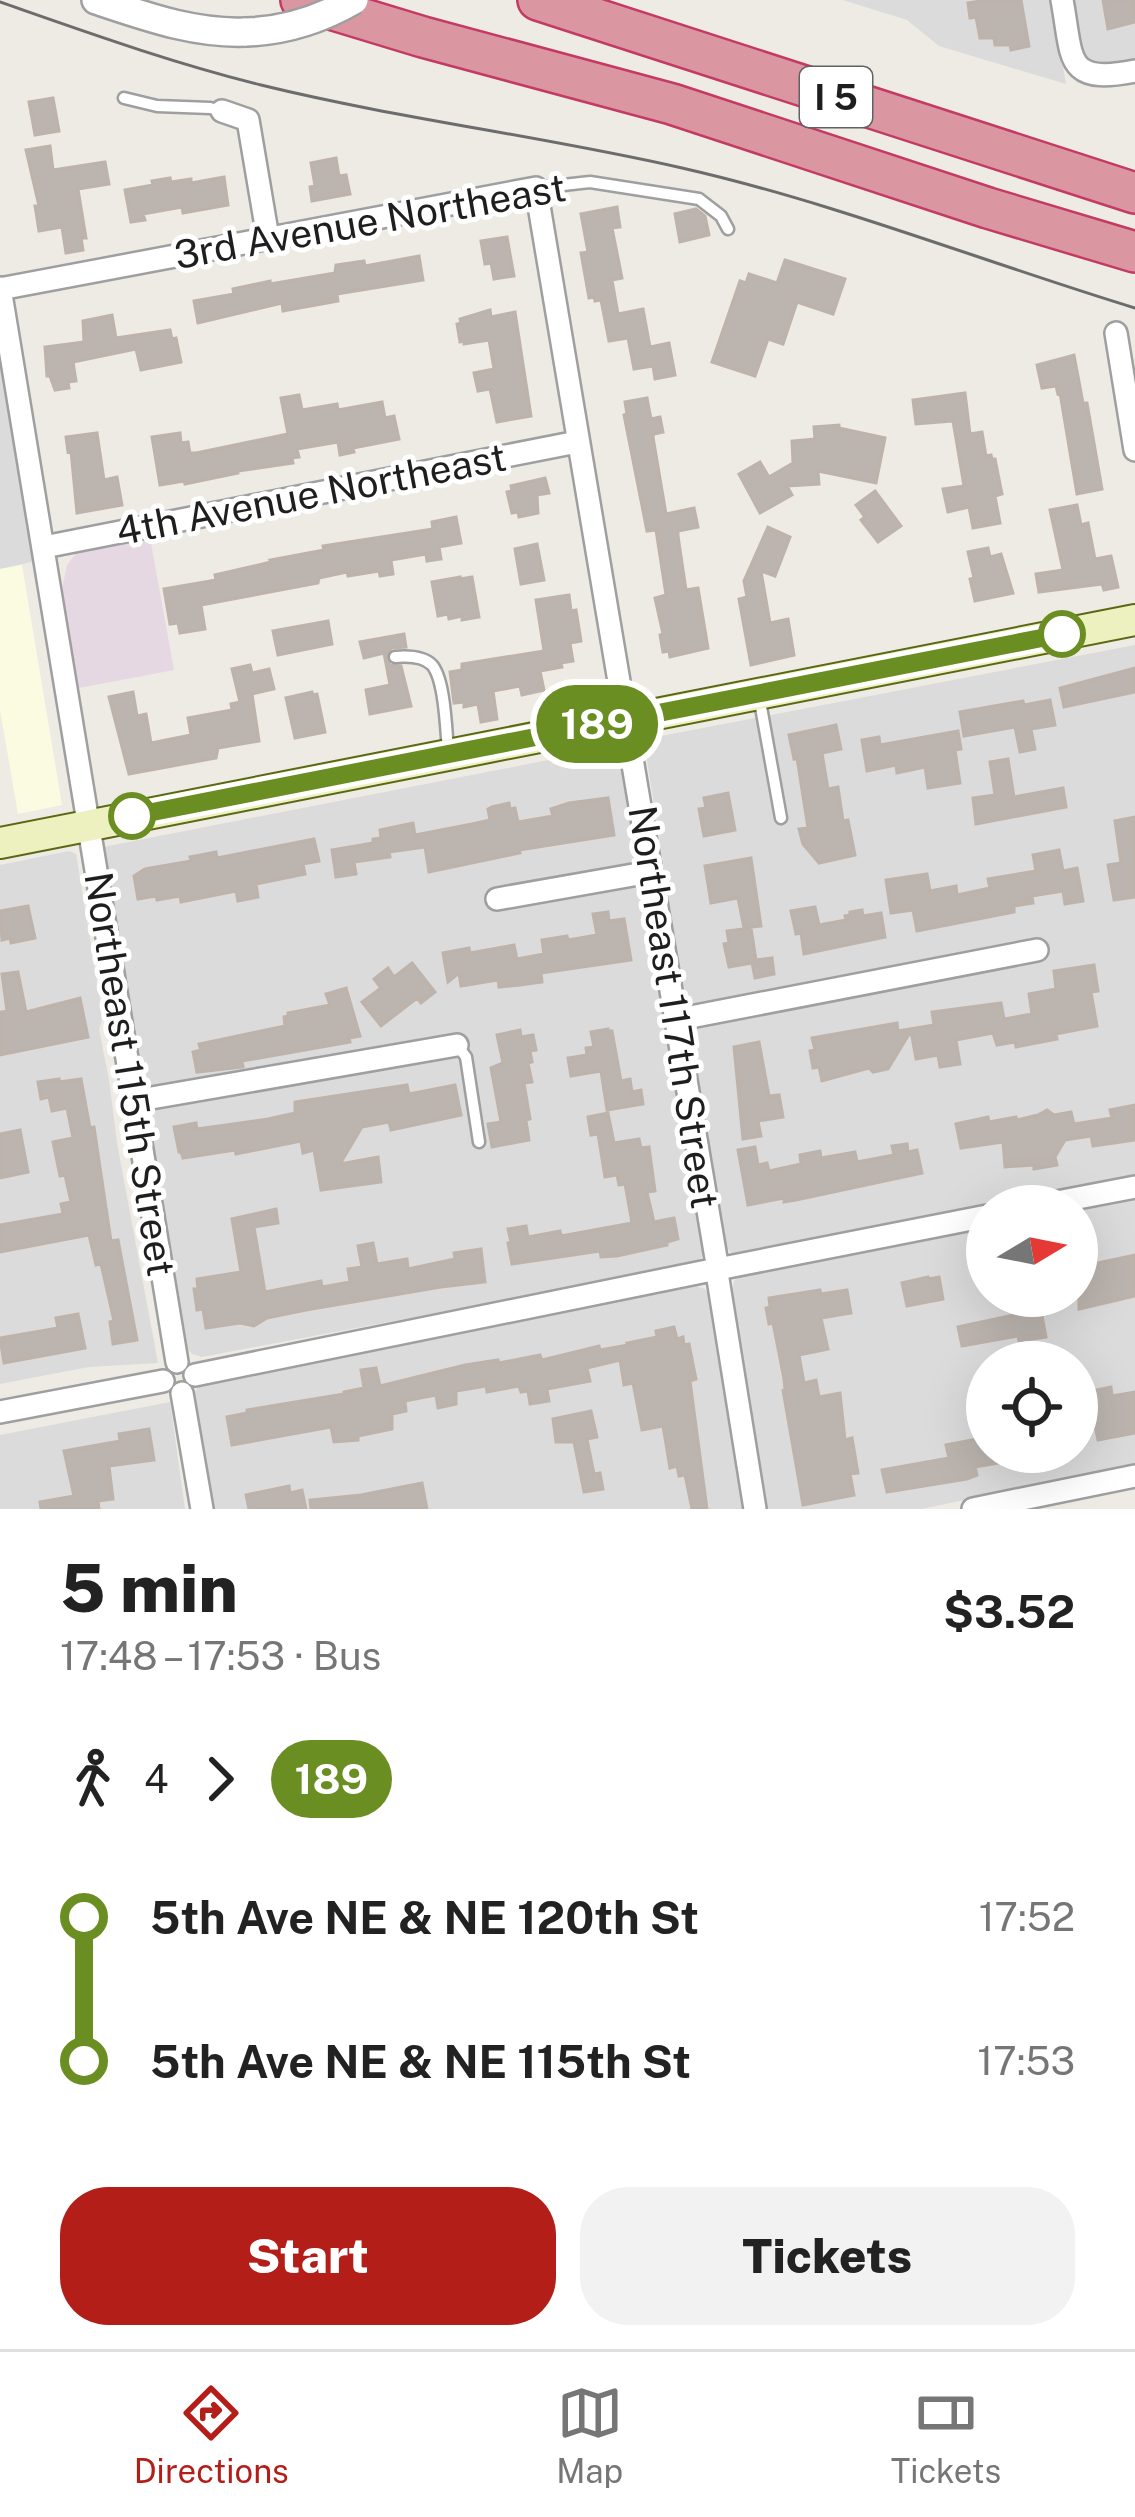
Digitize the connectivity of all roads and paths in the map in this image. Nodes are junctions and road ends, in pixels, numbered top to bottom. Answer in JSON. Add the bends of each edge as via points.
{"nodes":[{"id":1,"x":96,"y":0,"type":"edge"},
{"id":2,"x":301,"y":0,"type":"edge"},
{"id":3,"x":354,"y":0,"type":"edge"},
{"id":4,"x":370,"y":0,"type":"edge"},
{"id":5,"x":538,"y":0,"type":"edge"},
{"id":6,"x":1062,"y":0,"type":"edge"},
{"id":7,"x":1135,"y":70,"type":"edge"},
{"id":8,"x":124,"y":98,"type":"dead end"},
{"id":9,"x":672,"y":104,"type":"junction"},
{"id":10,"x":222,"y":111,"type":"joint"},
{"id":11,"x":536,"y":188,"type":"junction"},
{"id":12,"x":1135,"y":193,"type":"edge"},
{"id":13,"x":728,"y":229,"type":"dead end"},
{"id":14,"x":268,"y":238,"type":"junction"},
{"id":15,"x":1135,"y":252,"type":"edge"},
{"id":16,"x":0,"y":289,"type":"edge"},
{"id":17,"x":1116,"y":333,"type":"dead end"},
{"id":18,"x":577,"y":442,"type":"junction"},
{"id":19,"x":1135,"y":450,"type":"edge"},
{"id":20,"x":44,"y":547,"type":"junction"},
{"id":21,"x":1135,"y":620,"type":"edge"},
{"id":22,"x":395,"y":658,"type":"dead end"},
{"id":23,"x":758,"y":693,"type":"junction"},
{"id":24,"x":626,"y":718,"type":"junction"},
{"id":25,"x":449,"y":753,"type":"junction"},
{"id":26,"x":781,"y":818,"type":"dead end"},
{"id":27,"x":90,"y":825,"type":"junction"},
{"id":28,"x":0,"y":843,"type":"edge"},
{"id":29,"x":650,"y":872,"type":"junction"},
{"id":30,"x":496,"y":899,"type":"dead end"},
{"id":31,"x":1037,"y":950,"type":"dead end"},
{"id":32,"x":675,"y":1020,"type":"junction"},
{"id":33,"x":457,"y":1045,"type":"joint"},
{"id":34,"x":134,"y":1101,"type":"junction"},
{"id":35,"x":479,"y":1142,"type":"dead end"},
{"id":36,"x":1135,"y":1186,"type":"edge"},
{"id":37,"x":1098,"y":1193,"type":"edge"},
{"id":38,"x":966,"y":1220,"type":"edge"},
{"id":39,"x":717,"y":1269,"type":"junction"},
{"id":40,"x":179,"y":1378,"type":"junction"},
{"id":41,"x":0,"y":1412,"type":"edge"},
{"id":42,"x":1135,"y":1477,"type":"edge"},
{"id":43,"x":202,"y":1509,"type":"edge"},
{"id":44,"x":755,"y":1509,"type":"edge"},
{"id":45,"x":973,"y":1509,"type":"edge"}],
"edges":[{"from":1,"to":3,"type":"street","bridge":true,"via":[[214,32],[291,26]]},
{"from":2,"to":9,"type":"highway"},
{"from":4,"to":9,"type":"highway","number":"I 5"},
{"from":5,"to":12,"type":"highway","number":"I 5"},
{"from":6,"to":7,"type":"street","via":[[1072,58],[1084,72]]},
{"from":8,"to":10,"type":"lane"},
{"from":9,"to":15,"type":"highway","number":"I 5"},
{"from":10,"to":14,"type":"street","via":[[248,121]]},
{"from":11,"to":13,"type":"lane","name":"3rd Avenue Northeast","via":[[590,182],[699,199]]},
{"from":11,"to":14,"type":"street","name":"3rd Avenue Northeast"},
{"from":11,"to":18,"type":"street","name":"Northeast 117th Street"},
{"from":14,"to":16,"type":"street","name":"3rd Avenue Northeast"},
{"from":16,"to":20,"type":"street","name":"Northeast 115th Street"},
{"from":17,"to":19,"type":"street"},
{"from":18,"to":20,"type":"street","name":"4th Avenue Northeast"},
{"from":18,"to":24,"type":"street","name":"Northeast 117th Street"},
{"from":20,"to":27,"type":"street","name":"Northeast 115th Street"},
{"from":21,"to":23,"type":"main road"},
{"from":22,"to":25,"type":"lane","via":[[432,665]]},
{"from":23,"to":24,"type":"main road"},
{"from":23,"to":26,"type":"lane"},
{"from":24,"to":25,"type":"main road"},
{"from":24,"to":29,"type":"street","name":"Northeast 117th Street"},
{"from":25,"to":27,"type":"main road"},
{"from":27,"to":28,"type":"main road"},
{"from":27,"to":34,"type":"street","name":"Northeast 115th Street"},
{"from":29,"to":30,"type":"street"},
{"from":29,"to":32,"type":"street","name":"Northeast 117th Street"},
{"from":31,"to":32,"type":"street"},
{"from":32,"to":39,"type":"street","name":"Northeast 117th Street"},
{"from":33,"to":34,"type":"street"},
{"from":33,"to":35,"type":"lane","via":[[466,1057]]},
{"from":34,"to":40,"type":"street","name":"Northeast 115th Street"},
{"from":36,"to":37,"type":"street"},
{"from":38,"to":39,"type":"street"},
{"from":39,"to":40,"type":"street"},
{"from":39,"to":44,"type":"street","name":"Northeast 117th Street"},
{"from":40,"to":41,"type":"street"},
{"from":40,"to":43,"type":"street","name":"Northeast 115th Street"},
{"from":42,"to":45,"type":"street"}]}
